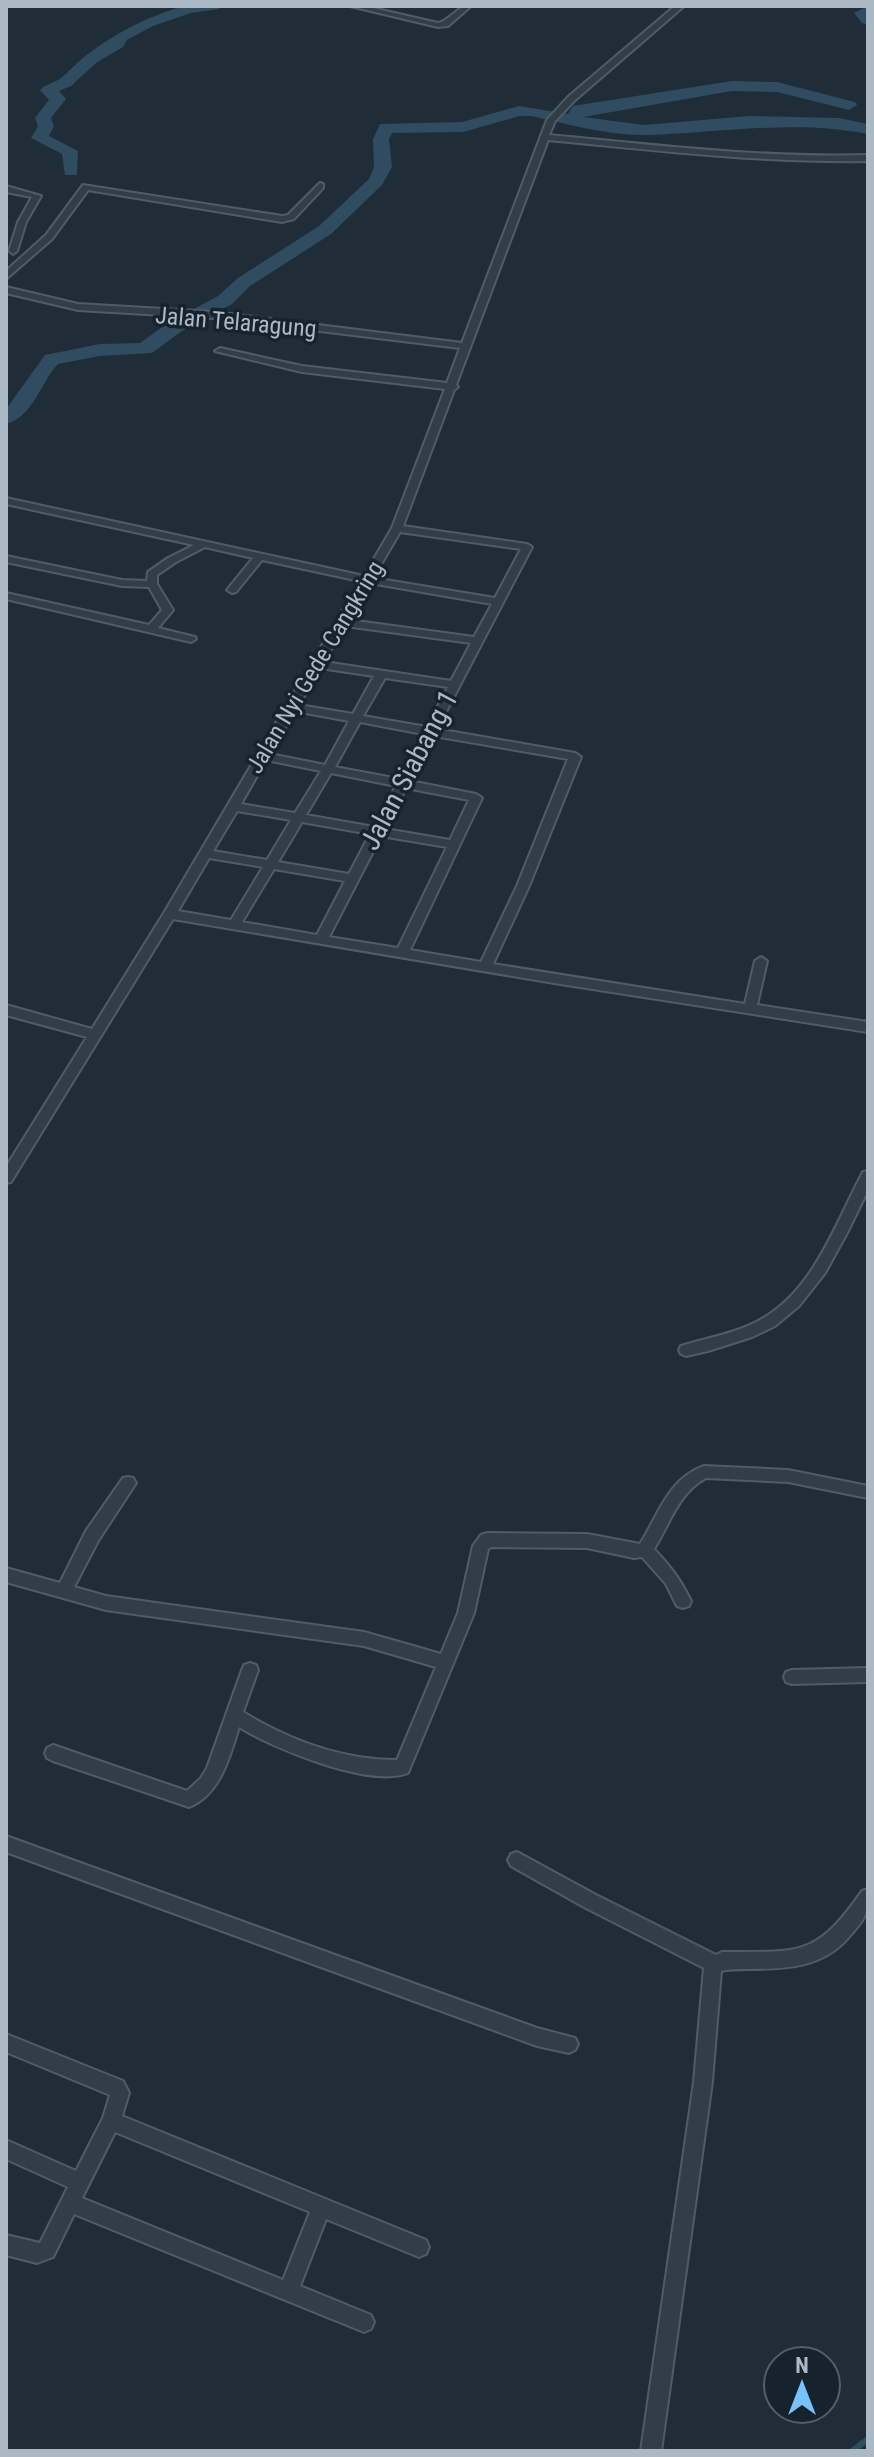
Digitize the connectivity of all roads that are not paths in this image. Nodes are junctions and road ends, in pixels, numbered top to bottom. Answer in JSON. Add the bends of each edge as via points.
{"nodes":[{"id":1,"x":354,"y":6,"type":"edge"},
{"id":2,"x":467,"y":6,"type":"edge"},
{"id":3,"x":680,"y":6,"type":"edge"},
{"id":4,"x":384,"y":9,"type":"edge"},
{"id":5,"x":418,"y":12,"type":"dead end"},
{"id":6,"x":410,"y":19,"type":"junction"},
{"id":7,"x":543,"y":137,"type":"junction"},
{"id":8,"x":868,"y":158,"type":"edge"},
{"id":9,"x":320,"y":186,"type":"dead end"},
{"id":10,"x":6,"y":189,"type":"edge"},
{"id":11,"x":9,"y":250,"type":"edge"},
{"id":12,"x":32,"y":255,"type":"junction"},
{"id":13,"x":6,"y":276,"type":"edge"},
{"id":14,"x":6,"y":290,"type":"edge"},
{"id":15,"x":467,"y":346,"type":"junction"},
{"id":16,"x":220,"y":351,"type":"dead end"},
{"id":17,"x":453,"y":387,"type":"junction"},
{"id":18,"x":6,"y":501,"type":"edge"},
{"id":19,"x":397,"y":528,"type":"junction"},
{"id":20,"x":202,"y":545,"type":"junction"},
{"id":21,"x":259,"y":557,"type":"junction"},
{"id":22,"x":6,"y":559,"type":"edge"},
{"id":23,"x":369,"y":580,"type":"junction"},
{"id":24,"x":152,"y":584,"type":"junction"},
{"id":25,"x":232,"y":590,"type":"dead end"},
{"id":26,"x":6,"y":596,"type":"edge"},
{"id":27,"x":499,"y":602,"type":"junction"},
{"id":28,"x":343,"y":622,"type":"junction"},
{"id":29,"x":151,"y":629,"type":"junction"},
{"id":30,"x":191,"y":639,"type":"dead end"},
{"id":31,"x":479,"y":641,"type":"junction"},
{"id":32,"x":318,"y":664,"type":"junction"},
{"id":33,"x":381,"y":674,"type":"junction"},
{"id":34,"x":455,"y":685,"type":"junction"},
{"id":35,"x":292,"y":707,"type":"junction"},
{"id":36,"x":355,"y":721,"type":"junction"},
{"id":37,"x":431,"y":733,"type":"junction"},
{"id":38,"x":262,"y":756,"type":"junction"},
{"id":39,"x":328,"y":769,"type":"junction"},
{"id":40,"x":403,"y":782,"type":"junction"},
{"id":41,"x":232,"y":806,"type":"junction"},
{"id":42,"x":299,"y":817,"type":"junction"},
{"id":43,"x":377,"y":829,"type":"junction"},
{"id":44,"x":455,"y":845,"type":"junction"},
{"id":45,"x":204,"y":853,"type":"junction"},
{"id":46,"x":269,"y":866,"type":"junction"},
{"id":47,"x":351,"y":878,"type":"junction"},
{"id":48,"x":170,"y":914,"type":"junction"},
{"id":49,"x":234,"y":925,"type":"junction"},
{"id":50,"x":321,"y":939,"type":"junction"},
{"id":51,"x":403,"y":952,"type":"junction"},
{"id":52,"x":761,"y":961,"type":"dead end"},
{"id":53,"x":485,"y":967,"type":"junction"},
{"id":54,"x":750,"y":1008,"type":"junction"},
{"id":55,"x":6,"y":1010,"type":"edge"},
{"id":56,"x":868,"y":1027,"type":"edge"},
{"id":57,"x":95,"y":1034,"type":"junction"},
{"id":58,"x":868,"y":1176,"type":"edge"},
{"id":59,"x":6,"y":1178,"type":"edge"},
{"id":60,"x":686,"y":1350,"type":"dead end"},
{"id":61,"x":128,"y":1483,"type":"dead end"},
{"id":62,"x":868,"y":1492,"type":"edge"},
{"id":63,"x":645,"y":1550,"type":"junction"},
{"id":64,"x":6,"y":1575,"type":"edge"},
{"id":65,"x":64,"y":1592,"type":"junction"},
{"id":66,"x":683,"y":1601,"type":"dead end"},
{"id":67,"x":445,"y":1662,"type":"junction"},
{"id":68,"x":250,"y":1670,"type":"dead end"},
{"id":69,"x":868,"y":1675,"type":"edge"},
{"id":70,"x":792,"y":1677,"type":"dead end"},
{"id":71,"x":234,"y":1715,"type":"junction"},
{"id":72,"x":53,"y":1753,"type":"dead end"},
{"id":73,"x":6,"y":1844,"type":"edge"},
{"id":74,"x":517,"y":1860,"type":"dead end"},
{"id":75,"x":868,"y":1897,"type":"edge"},
{"id":76,"x":715,"y":1964,"type":"junction"},
{"id":77,"x":6,"y":2043,"type":"edge"},
{"id":78,"x":569,"y":2044,"type":"dead end"},
{"id":79,"x":111,"y":2121,"type":"junction"},
{"id":80,"x":6,"y":2149,"type":"edge"},
{"id":81,"x":80,"y":2183,"type":"junction"},
{"id":82,"x":71,"y":2203,"type":"junction"},
{"id":83,"x":321,"y":2207,"type":"junction"},
{"id":84,"x":6,"y":2245,"type":"edge"},
{"id":85,"x":419,"y":2247,"type":"dead end"},
{"id":86,"x":289,"y":2290,"type":"junction"},
{"id":87,"x":364,"y":2322,"type":"dead end"},
{"id":88,"x":651,"y":2451,"type":"edge"}],
"edges":[{"from":1,"to":4,"type":"street"},
{"from":2,"to":6,"type":"street","via":[[441,25]]},
{"from":3,"to":7,"type":"street","name":"Jalan Nyi Gede Cangkring","via":[[554,116]]},
{"from":4,"to":6,"type":"street"},
{"from":5,"to":6,"type":"street"},
{"from":7,"to":8,"type":"street","via":[[820,159]]},
{"from":7,"to":15,"type":"street","name":"Jalan Nyi Gede Cangkring"},
{"from":9,"to":12,"type":"street","via":[[284,219],[86,187]]},
{"from":10,"to":11,"type":"street","via":[[37,196]]},
{"from":11,"to":12,"type":"street"},
{"from":12,"to":13,"type":"street"},
{"from":14,"to":15,"type":"street","name":"Jalan Telaragung","via":[[78,307],[214,315]]},
{"from":15,"to":17,"type":"street","name":"Jalan Nyi Gede Cangkring"},
{"from":16,"to":17,"type":"street","via":[[297,368]]},
{"from":17,"to":19,"type":"street","name":"Jalan Nyi Gede Cangkring"},
{"from":18,"to":20,"type":"street"},
{"from":19,"to":23,"type":"street","name":"Jalan Nyi Gede Cangkring"},
{"from":19,"to":27,"type":"street","name":"Jalan Siabang 1","via":[[527,547]]},
{"from":20,"to":21,"type":"street"},
{"from":20,"to":24,"type":"street","via":[[156,570]]},
{"from":21,"to":23,"type":"street"},
{"from":21,"to":25,"type":"street"},
{"from":22,"to":24,"type":"street","via":[[122,583]]},
{"from":23,"to":27,"type":"street"},
{"from":23,"to":28,"type":"street","name":"Jalan Nyi Gede Cangkring"},
{"from":24,"to":29,"type":"street","via":[[168,610]]},
{"from":26,"to":29,"type":"street"},
{"from":27,"to":31,"type":"street","name":"Jalan Siabang 1"},
{"from":28,"to":31,"type":"street"},
{"from":28,"to":32,"type":"street","name":"Jalan Nyi Gede Cangkring"},
{"from":29,"to":30,"type":"street"},
{"from":31,"to":34,"type":"street","name":"Jalan Siabang 1"},
{"from":32,"to":33,"type":"street"},
{"from":32,"to":35,"type":"street","name":"Jalan Nyi Gede Cangkring"},
{"from":33,"to":34,"type":"street"},
{"from":33,"to":36,"type":"street"},
{"from":34,"to":37,"type":"street","name":"Jalan Siabang 1"},
{"from":35,"to":36,"type":"street"},
{"from":35,"to":38,"type":"street","name":"Jalan Nyi Gede Cangkring"},
{"from":36,"to":37,"type":"street"},
{"from":36,"to":39,"type":"street"},
{"from":37,"to":40,"type":"street","name":"Jalan Siabang 1"},
{"from":37,"to":53,"type":"street","via":[[575,758]]},
{"from":38,"to":39,"type":"street"},
{"from":38,"to":41,"type":"street","name":"Jalan Nyi Gede Cangkring"},
{"from":39,"to":40,"type":"street"},
{"from":39,"to":42,"type":"street"},
{"from":40,"to":43,"type":"street","name":"Jalan Siabang 1"},
{"from":40,"to":44,"type":"street","via":[[476,798]]},
{"from":41,"to":42,"type":"street"},
{"from":41,"to":45,"type":"street","name":"Jalan Nyi Gede Cangkring"},
{"from":42,"to":43,"type":"street"},
{"from":42,"to":46,"type":"street"},
{"from":43,"to":44,"type":"street"},
{"from":43,"to":47,"type":"street","name":"Jalan Siabang 1"},
{"from":44,"to":51,"type":"street"},
{"from":45,"to":46,"type":"street"},
{"from":45,"to":48,"type":"street","name":"Jalan Nyi Gede Cangkring"},
{"from":46,"to":47,"type":"street"},
{"from":46,"to":49,"type":"street"},
{"from":47,"to":50,"type":"street","name":"Jalan Siabang 1"},
{"from":48,"to":49,"type":"street"},
{"from":48,"to":57,"type":"street","name":"Jalan Nyi Gede Cangkring"},
{"from":49,"to":50,"type":"street"},
{"from":50,"to":51,"type":"street"},
{"from":51,"to":53,"type":"street"},
{"from":52,"to":54,"type":"street"},
{"from":53,"to":54,"type":"street"},
{"from":54,"to":56,"type":"street"},
{"from":55,"to":57,"type":"street"},
{"from":57,"to":59,"type":"street","name":"Jalan Nyi Gede Cangkring"},
{"from":58,"to":60,"type":"street","via":[[810,1285],[778,1317],[717,1344]]},
{"from":61,"to":65,"type":"street","via":[[92,1536]]},
{"from":62,"to":63,"type":"street","via":[[788,1476],[704,1472],[682,1488]]},
{"from":63,"to":66,"type":"street","via":[[672,1579]]},
{"from":63,"to":67,"type":"street","via":[[587,1541],[487,1540]]},
{"from":64,"to":65,"type":"street"},
{"from":65,"to":67,"type":"street","via":[[106,1603],[364,1639]]},
{"from":67,"to":71,"type":"street","via":[[402,1768],[356,1766],[258,1731]]},
{"from":68,"to":71,"type":"street"},
{"from":69,"to":70,"type":"street"},
{"from":71,"to":72,"type":"street","via":[[215,1770],[189,1799]]},
{"from":73,"to":78,"type":"street","via":[[537,2037]]},
{"from":74,"to":76,"type":"street"},
{"from":75,"to":76,"type":"street","via":[[831,1944],[814,1956]]},
{"from":76,"to":88,"type":"street"},
{"from":77,"to":79,"type":"street","via":[[116,2088],[119,2101]]},
{"from":79,"to":81,"type":"street"},
{"from":79,"to":83,"type":"street"},
{"from":80,"to":81,"type":"street"},
{"from":81,"to":82,"type":"street"},
{"from":82,"to":84,"type":"street","via":[[46,2250],[37,2253]]},
{"from":82,"to":86,"type":"street"},
{"from":83,"to":85,"type":"street"},
{"from":83,"to":86,"type":"street"},
{"from":86,"to":87,"type":"street"}]}
